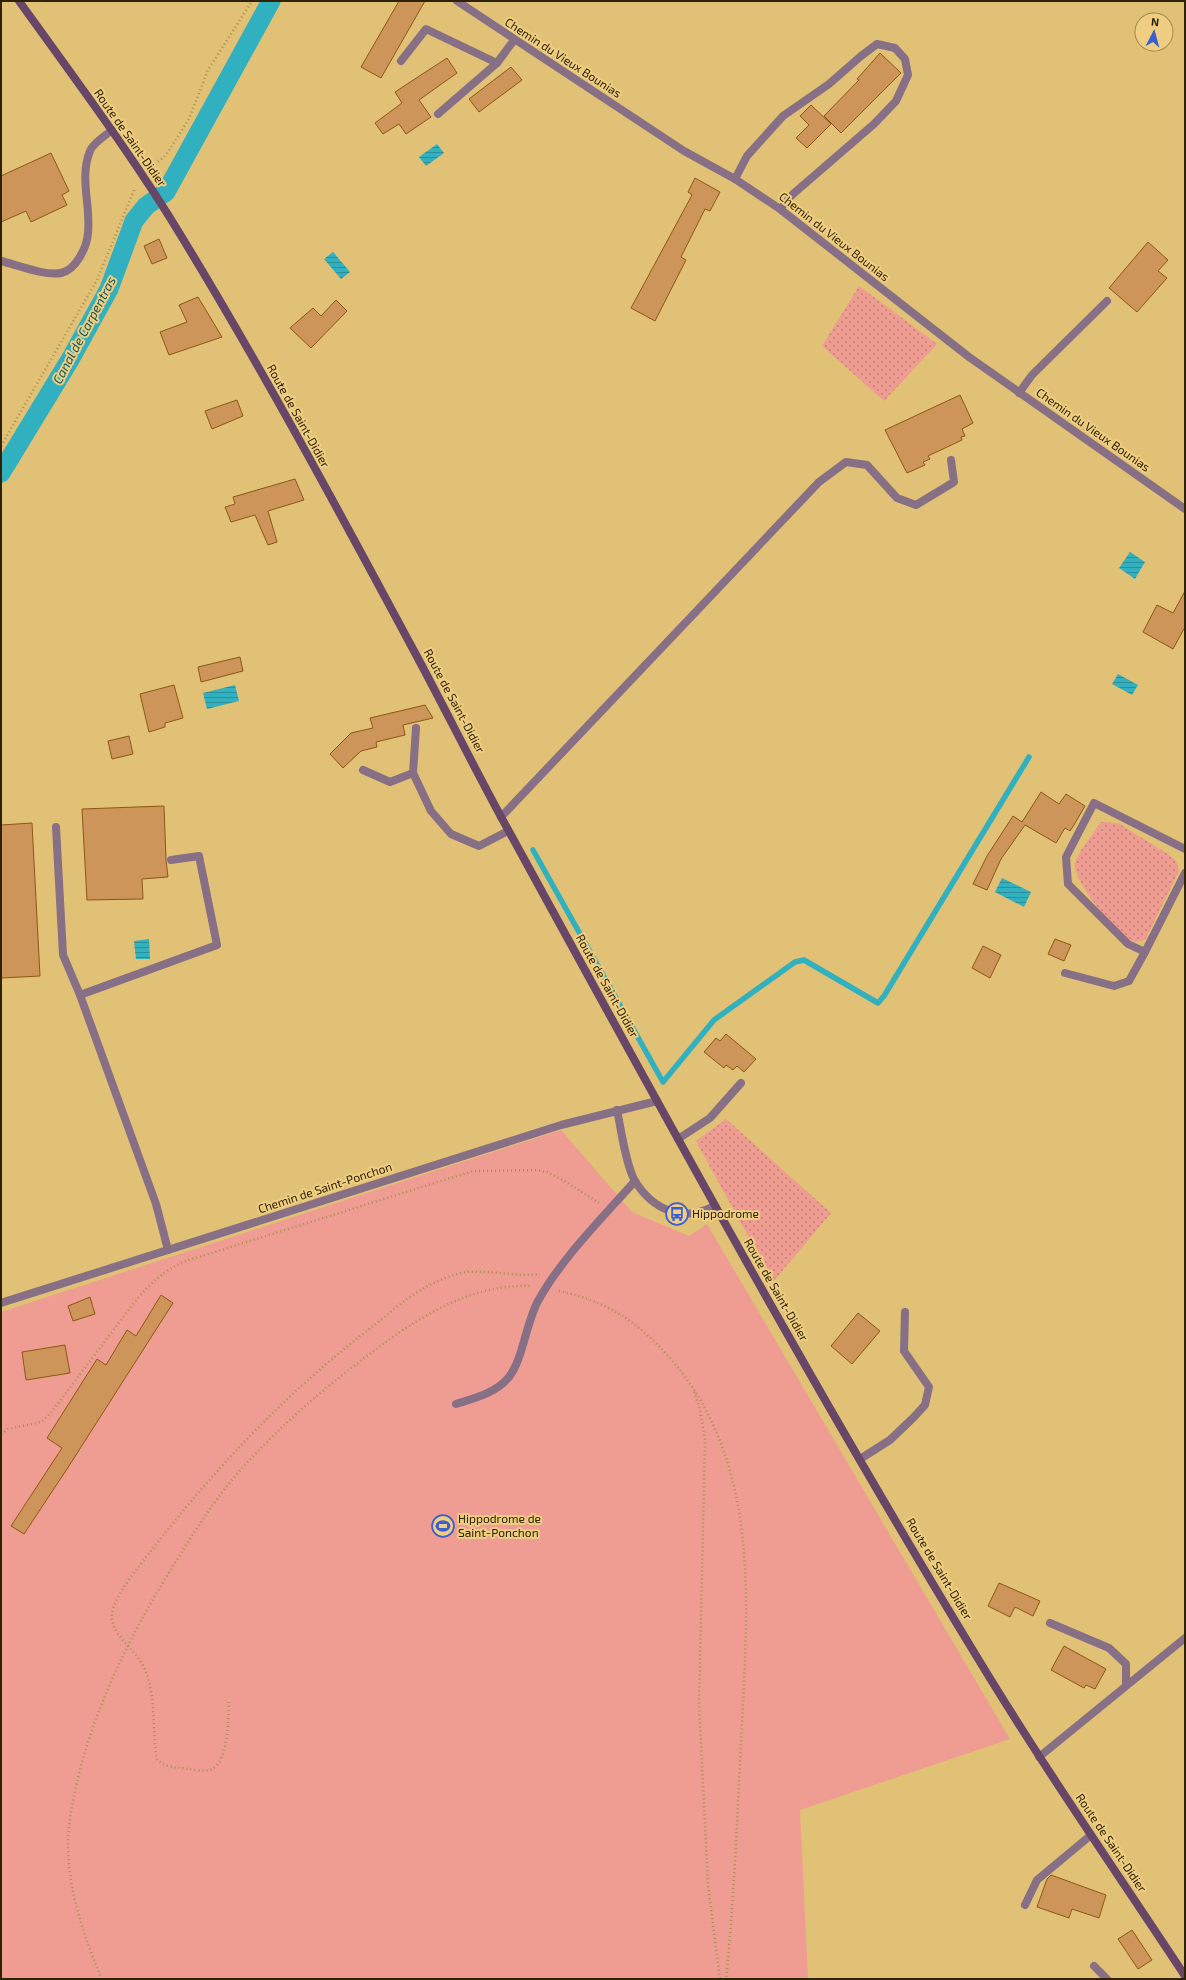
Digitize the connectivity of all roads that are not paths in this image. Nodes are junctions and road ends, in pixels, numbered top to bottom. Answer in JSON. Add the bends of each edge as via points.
{"nodes":[{"id":1,"x":20,"y":1,"type":"edge"},
{"id":2,"x":457,"y":1,"type":"edge"},
{"id":3,"x":514,"y":40,"type":"junction"},
{"id":4,"x":401,"y":61,"type":"dead end"},
{"id":5,"x":497,"y":63,"type":"junction"},
{"id":6,"x":438,"y":114,"type":"dead end"},
{"id":7,"x":112,"y":130,"type":"junction"},
{"id":8,"x":735,"y":179,"type":"junction"},
{"id":9,"x":780,"y":209,"type":"junction"},
{"id":10,"x":1,"y":261,"type":"edge"},
{"id":11,"x":1107,"y":301,"type":"dead end"},
{"id":12,"x":1019,"y":392,"type":"junction"},
{"id":13,"x":951,"y":460,"type":"dead end"},
{"id":14,"x":1185,"y":509,"type":"edge"},
{"id":15,"x":416,"y":728,"type":"dead end"},
{"id":16,"x":362,"y":770,"type":"dead end"},
{"id":17,"x":413,"y":773,"type":"junction"},
{"id":18,"x":501,"y":817,"type":"junction"},
{"id":19,"x":56,"y":828,"type":"dead end"},
{"id":20,"x":508,"y":831,"type":"junction"},
{"id":21,"x":1185,"y":850,"type":"edge"},
{"id":22,"x":171,"y":860,"type":"dead end"},
{"id":23,"x":1185,"y":873,"type":"edge"},
{"id":24,"x":1145,"y":952,"type":"junction"},
{"id":25,"x":1066,"y":973,"type":"dead end"},
{"id":26,"x":80,"y":996,"type":"junction"},
{"id":27,"x":741,"y":1083,"type":"dead end"},
{"id":28,"x":657,"y":1100,"type":"junction"},
{"id":29,"x":617,"y":1110,"type":"junction"},
{"id":30,"x":678,"y":1139,"type":"junction"},
{"id":31,"x":635,"y":1181,"type":"junction"},
{"id":32,"x":714,"y":1206,"type":"junction"},
{"id":33,"x":168,"y":1250,"type":"junction"},
{"id":34,"x":1,"y":1303,"type":"edge"},
{"id":35,"x":905,"y":1312,"type":"dead end"},
{"id":36,"x":456,"y":1404,"type":"dead end"},
{"id":37,"x":860,"y":1459,"type":"junction"},
{"id":38,"x":1050,"y":1624,"type":"dead end"},
{"id":39,"x":1185,"y":1638,"type":"edge"},
{"id":40,"x":1126,"y":1685,"type":"junction"},
{"id":41,"x":1039,"y":1757,"type":"junction"},
{"id":42,"x":1091,"y":1835,"type":"junction"},
{"id":43,"x":1026,"y":1905,"type":"dead end"},
{"id":44,"x":1094,"y":1966,"type":"dead end"},
{"id":45,"x":1185,"y":1976,"type":"edge"},
{"id":46,"x":1107,"y":1979,"type":"edge"}],
"edges":[{"from":1,"to":7,"type":"main road","name":"Route de Saint-Didier"},
{"from":2,"to":3,"type":"street","name":"Chemin du Vieux Bounias"},
{"from":3,"to":5,"type":"street"},
{"from":3,"to":8,"type":"street","name":"Chemin du Vieux Bounias","via":[[684,151]]},
{"from":4,"to":5,"type":"street","via":[[426,29]]},
{"from":5,"to":6,"type":"street"},
{"from":7,"to":10,"type":"street","via":[[90,149],[84,170],[88,234],[84,249],[74,266],[61,273],[43,272]]},
{"from":7,"to":18,"type":"main road","name":"Route de Saint-Didier","via":[[188,247],[327,491]]},
{"from":8,"to":9,"type":"street","name":"Chemin du Vieux Bounias"},
{"from":8,"to":9,"type":"street","via":[[747,156],[783,116],[829,84],[877,44],[896,48],[905,58],[908,74],[896,101],[874,124],[793,194]]},
{"from":9,"to":12,"type":"street","name":"Chemin du Vieux Bounias","via":[[969,357]]},
{"from":11,"to":12,"type":"street","via":[[1032,375]]},
{"from":12,"to":14,"type":"street","name":"Chemin du Vieux Bounias"},
{"from":13,"to":18,"type":"street","via":[[954,482],[916,505],[897,498],[867,465],[846,462],[819,482]]},
{"from":15,"to":17,"type":"street"},
{"from":16,"to":17,"type":"street","via":[[390,782]]},
{"from":17,"to":20,"type":"street","via":[[431,811],[451,834],[479,846]]},
{"from":18,"to":20,"type":"main road","name":"Route de Saint-Didier"},
{"from":19,"to":26,"type":"street","via":[[63,955]]},
{"from":20,"to":28,"type":"main road","name":"Route de Saint-Didier"},
{"from":21,"to":24,"type":"street","via":[[1094,803],[1066,857],[1068,884],[1128,944]]},
{"from":22,"to":26,"type":"street","via":[[199,856],[217,945]]},
{"from":23,"to":24,"type":"street"},
{"from":24,"to":25,"type":"street","via":[[1128,981],[1114,986]]},
{"from":26,"to":33,"type":"street","via":[[156,1204]]},
{"from":27,"to":30,"type":"street","via":[[710,1118]]},
{"from":28,"to":29,"type":"street","name":"Chemin de Saint-Ponchon"},
{"from":28,"to":30,"type":"main road","name":"Route de Saint-Didier"},
{"from":29,"to":31,"type":"street"},
{"from":29,"to":33,"type":"street","name":"Chemin de Saint-Ponchon","via":[[561,1125]]},
{"from":30,"to":32,"type":"main road","name":"Route de Saint-Didier"},
{"from":31,"to":32,"type":"street","via":[[649,1199],[662,1209],[677,1214],[693,1214]]},
{"from":31,"to":36,"type":"street","via":[[546,1288],[530,1320],[517,1362],[508,1378],[494,1390]]},
{"from":32,"to":37,"type":"main road","name":"Route de Saint-Didier"},
{"from":33,"to":34,"type":"street","name":"Chemin de Saint-Ponchon"},
{"from":35,"to":37,"type":"street","via":[[904,1351],[929,1387],[925,1405],[890,1440]]},
{"from":37,"to":41,"type":"main road","name":"Route de Saint-Didier"},
{"from":38,"to":40,"type":"street","via":[[1108,1648],[1126,1664]]},
{"from":39,"to":40,"type":"street"},
{"from":40,"to":41,"type":"street","via":[[1064,1739]]},
{"from":41,"to":42,"type":"main road","name":"Route de Saint-Didier"},
{"from":42,"to":43,"type":"street","via":[[1037,1880]]},
{"from":42,"to":45,"type":"main road","name":"Route de Saint-Didier"},
{"from":44,"to":46,"type":"street"}]}
